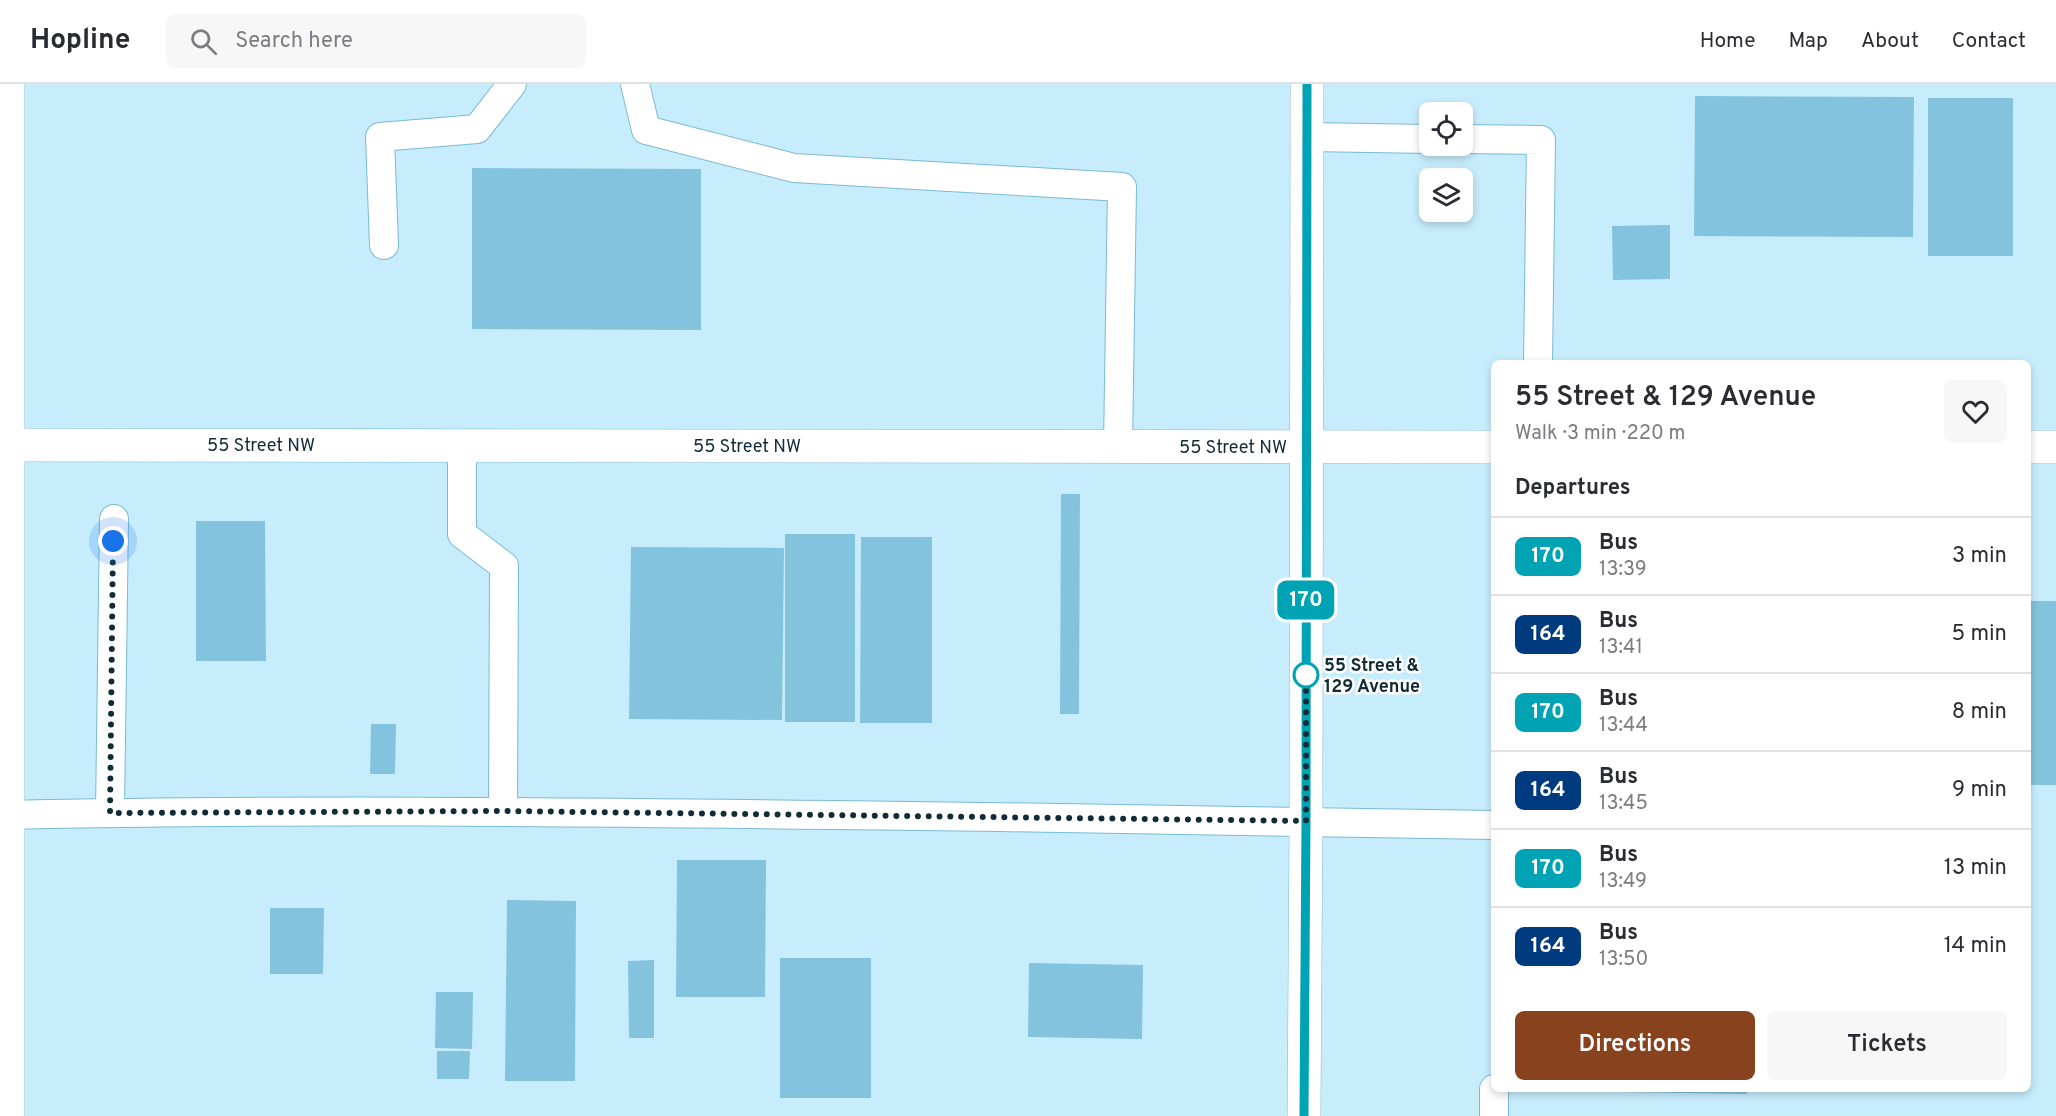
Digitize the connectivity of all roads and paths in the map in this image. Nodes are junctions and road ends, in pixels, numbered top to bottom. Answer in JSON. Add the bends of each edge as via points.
{"nodes":[{"id":1,"x":8,"y":84,"type":"edge"},
{"id":2,"x":512,"y":84,"type":"edge"},
{"id":3,"x":635,"y":84,"type":"edge"},
{"id":4,"x":1307,"y":84,"type":"edge"},
{"id":5,"x":1307,"y":137,"type":"junction"},
{"id":6,"x":1419,"y":139,"type":"edge"},
{"id":7,"x":1473,"y":139,"type":"edge"},
{"id":8,"x":384,"y":245,"type":"dead end"},
{"id":9,"x":1539,"y":360,"type":"edge"},
{"id":10,"x":4,"y":445,"type":"edge"},
{"id":11,"x":462,"y":445,"type":"junction"},
{"id":12,"x":1118,"y":447,"type":"junction"},
{"id":13,"x":1305,"y":447,"type":"junction"},
{"id":14,"x":1491,"y":447,"type":"edge"},
{"id":15,"x":2031,"y":447,"type":"edge"},
{"id":16,"x":2056,"y":447,"type":"edge"},
{"id":17,"x":114,"y":519,"type":"dead end"},
{"id":18,"x":502,"y":811,"type":"junction"},
{"id":19,"x":110,"y":813,"type":"junction"},
{"id":20,"x":8,"y":815,"type":"junction"},
{"id":21,"x":1306,"y":821,"type":"junction"},
{"id":22,"x":1491,"y":825,"type":"edge"},
{"id":23,"x":1494,"y":1092,"type":"edge"},
{"id":24,"x":8,"y":1116,"type":"edge"},
{"id":25,"x":1304,"y":1116,"type":"edge"},
{"id":26,"x":1494,"y":1116,"type":"edge"}],
"edges":[{"from":1,"to":10,"type":"street"},
{"from":2,"to":8,"type":"lane","via":[[477,129],[380,137]]},
{"from":3,"to":12,"type":"lane","via":[[646,130],[794,168],[1122,187]]},
{"from":4,"to":5,"type":"street"},
{"from":5,"to":6,"type":"lane"},
{"from":5,"to":13,"type":"street"},
{"from":7,"to":9,"type":"lane","via":[[1541,140]]},
{"from":10,"to":11,"type":"street","name":"55 Street NW"},
{"from":10,"to":20,"type":"street"},
{"from":11,"to":12,"type":"street","name":"55 Street NW"},
{"from":11,"to":18,"type":"lane","via":[[462,534],[504,567]]},
{"from":12,"to":13,"type":"street","name":"55 Street NW"},
{"from":13,"to":14,"type":"street","name":"55 Street NW"},
{"from":13,"to":21,"type":"street"},
{"from":15,"to":16,"type":"street"},
{"from":17,"to":19,"type":"lane"},
{"from":18,"to":19,"type":"lane"},
{"from":18,"to":21,"type":"lane"},
{"from":19,"to":20,"type":"lane"},
{"from":20,"to":24,"type":"street"},
{"from":21,"to":22,"type":"lane"},
{"from":21,"to":25,"type":"street"},
{"from":23,"to":26,"type":"lane"}]}
